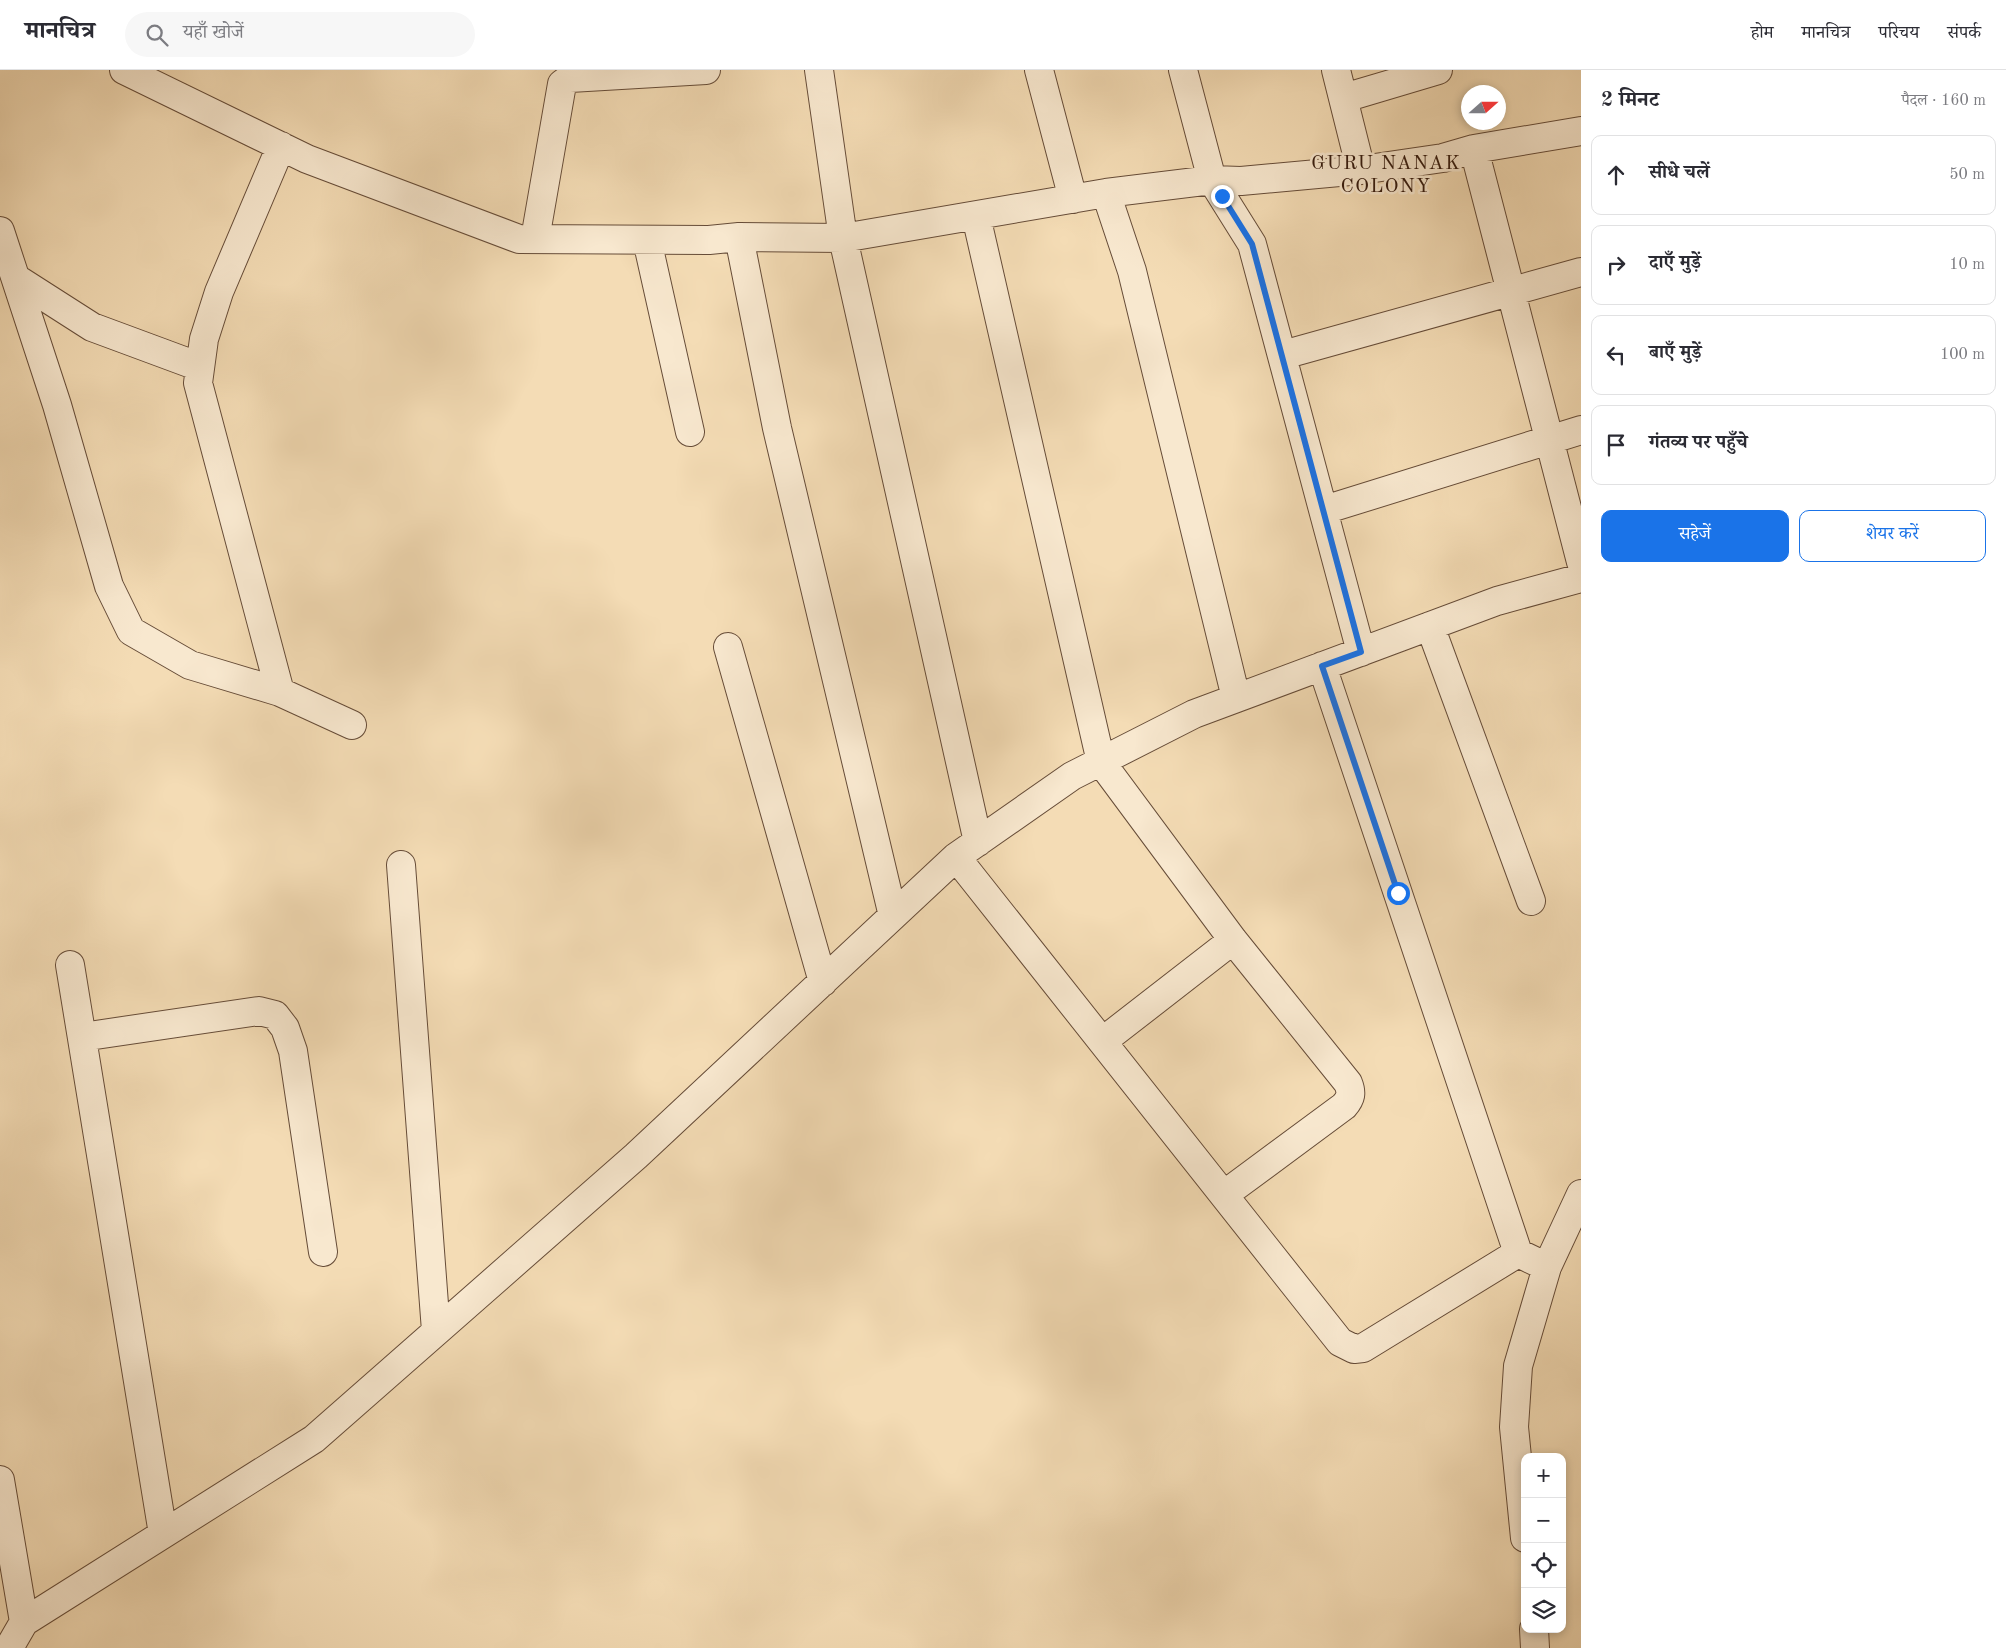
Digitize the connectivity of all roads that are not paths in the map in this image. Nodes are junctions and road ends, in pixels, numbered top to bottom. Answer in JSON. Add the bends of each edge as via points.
{"nodes":[{"id":1,"x":124,"y":70,"type":"edge"},
{"id":2,"x":706,"y":70,"type":"edge"},
{"id":3,"x":819,"y":70,"type":"edge"},
{"id":4,"x":1039,"y":70,"type":"edge"},
{"id":5,"x":1183,"y":70,"type":"edge"},
{"id":6,"x":1336,"y":70,"type":"edge"},
{"id":7,"x":1438,"y":70,"type":"edge"},
{"id":8,"x":1344,"y":98,"type":"junction"},
{"id":9,"x":1581,"y":131,"type":"edge"},
{"id":10,"x":281,"y":146,"type":"junction"},
{"id":11,"x":1474,"y":149,"type":"junction"},
{"id":12,"x":1361,"y":170,"type":"junction"},
{"id":13,"x":1212,"y":180,"type":"junction"},
{"id":14,"x":1106,"y":193,"type":"junction"},
{"id":15,"x":1073,"y":199,"type":"junction"},
{"id":16,"x":976,"y":216,"type":"junction"},
{"id":17,"x":0,"y":231,"type":"edge"},
{"id":18,"x":739,"y":238,"type":"junction"},
{"id":19,"x":843,"y":238,"type":"junction"},
{"id":20,"x":535,"y":239,"type":"junction"},
{"id":21,"x":647,"y":240,"type":"junction"},
{"id":22,"x":1581,"y":272,"type":"edge"},
{"id":23,"x":17,"y":280,"type":"junction"},
{"id":24,"x":1511,"y":292,"type":"junction"},
{"id":25,"x":1283,"y":356,"type":"junction"},
{"id":26,"x":200,"y":367,"type":"junction"},
{"id":27,"x":1581,"y":430,"type":"edge"},
{"id":28,"x":690,"y":432,"type":"dead end"},
{"id":29,"x":1549,"y":439,"type":"junction"},
{"id":30,"x":1324,"y":510,"type":"junction"},
{"id":31,"x":1581,"y":562,"type":"edge"},
{"id":32,"x":1581,"y":578,"type":"edge"},
{"id":33,"x":1430,"y":626,"type":"junction"},
{"id":34,"x":728,"y":648,"type":"dead end"},
{"id":35,"x":1361,"y":652,"type":"junction"},
{"id":36,"x":1322,"y":666,"type":"junction"},
{"id":37,"x":280,"y":692,"type":"junction"},
{"id":38,"x":1236,"y":698,"type":"junction"},
{"id":39,"x":352,"y":725,"type":"dead end"},
{"id":40,"x":1101,"y":762,"type":"junction"},
{"id":41,"x":967,"y":849,"type":"junction"},
{"id":42,"x":401,"y":865,"type":"dead end"},
{"id":43,"x":1531,"y":901,"type":"dead end"},
{"id":44,"x":894,"y":916,"type":"junction"},
{"id":45,"x":1233,"y":940,"type":"junction"},
{"id":46,"x":70,"y":965,"type":"dead end"},
{"id":47,"x":823,"y":982,"type":"junction"},
{"id":48,"x":82,"y":1037,"type":"junction"},
{"id":49,"x":1103,"y":1041,"type":"junction"},
{"id":50,"x":1225,"y":1194,"type":"junction"},
{"id":51,"x":1581,"y":1194,"type":"edge"},
{"id":52,"x":323,"y":1252,"type":"dead end"},
{"id":53,"x":1518,"y":1253,"type":"junction"},
{"id":54,"x":1547,"y":1267,"type":"junction"},
{"id":55,"x":436,"y":1332,"type":"junction"},
{"id":56,"x":0,"y":1480,"type":"edge"},
{"id":57,"x":1521,"y":1498,"type":"edge"},
{"id":58,"x":163,"y":1534,"type":"junction"},
{"id":59,"x":24,"y":1622,"type":"junction"},
{"id":60,"x":1534,"y":1633,"type":"edge"},
{"id":61,"x":9,"y":1648,"type":"edge"},
{"id":62,"x":1535,"y":1648,"type":"edge"}],
"edges":[{"from":1,"to":10,"type":"street"},
{"from":2,"to":20,"type":"street","via":[[570,78],[562,84]]},
{"from":3,"to":19,"type":"street"},
{"from":4,"to":15,"type":"street"},
{"from":5,"to":13,"type":"street"},
{"from":6,"to":8,"type":"street"},
{"from":7,"to":8,"type":"street"},
{"from":8,"to":12,"type":"street"},
{"from":9,"to":11,"type":"street"},
{"from":10,"to":20,"type":"street","via":[[307,159],[510,235]]},
{"from":10,"to":26,"type":"street","via":[[220,292],[204,339]]},
{"from":11,"to":12,"type":"street","via":[[1443,158]]},
{"from":11,"to":24,"type":"street"},
{"from":12,"to":13,"type":"street","via":[[1241,181]]},
{"from":13,"to":14,"type":"street"},
{"from":13,"to":25,"type":"street","via":[[1252,244]]},
{"from":14,"to":15,"type":"street"},
{"from":14,"to":38,"type":"street","via":[[1132,271]]},
{"from":15,"to":16,"type":"street"},
{"from":16,"to":19,"type":"street"},
{"from":16,"to":40,"type":"street"},
{"from":17,"to":23,"type":"street"},
{"from":18,"to":19,"type":"street"},
{"from":18,"to":21,"type":"street"},
{"from":18,"to":44,"type":"street","via":[[777,428]]},
{"from":19,"to":41,"type":"street"},
{"from":20,"to":21,"type":"street"},
{"from":21,"to":28,"type":"street"},
{"from":22,"to":24,"type":"street"},
{"from":23,"to":26,"type":"street","via":[[92,327]]},
{"from":23,"to":37,"type":"street","via":[[109,586],[131,631],[190,665]]},
{"from":24,"to":25,"type":"street"},
{"from":24,"to":29,"type":"street"},
{"from":25,"to":30,"type":"street"},
{"from":26,"to":37,"type":"street","via":[[198,383]]},
{"from":27,"to":29,"type":"street"},
{"from":29,"to":30,"type":"street"},
{"from":29,"to":31,"type":"street"},
{"from":30,"to":35,"type":"street"},
{"from":32,"to":33,"type":"street","via":[[1498,600]]},
{"from":33,"to":35,"type":"street"},
{"from":33,"to":43,"type":"street"},
{"from":34,"to":47,"type":"street"},
{"from":35,"to":36,"type":"street"},
{"from":36,"to":38,"type":"street"},
{"from":36,"to":53,"type":"street"},
{"from":37,"to":39,"type":"street"},
{"from":38,"to":40,"type":"street","via":[[1194,714]]},
{"from":40,"to":41,"type":"street","via":[[1072,776]]},
{"from":40,"to":45,"type":"street"},
{"from":41,"to":44,"type":"street"},
{"from":41,"to":49,"type":"street"},
{"from":42,"to":55,"type":"street"},
{"from":44,"to":47,"type":"street"},
{"from":45,"to":49,"type":"street"},
{"from":45,"to":50,"type":"street","via":[[1348,1083],[1351,1093],[1344,1106]]},
{"from":46,"to":48,"type":"street"},
{"from":47,"to":55,"type":"street","via":[[636,1156]]},
{"from":48,"to":52,"type":"street","via":[[259,1011],[276,1014],[293,1051]]},
{"from":48,"to":58,"type":"street"},
{"from":49,"to":50,"type":"street"},
{"from":50,"to":53,"type":"street","via":[[1340,1342],[1354,1349],[1363,1348]]},
{"from":51,"to":54,"type":"street"},
{"from":53,"to":54,"type":"street"},
{"from":54,"to":57,"type":"street","via":[[1518,1366],[1514,1427]]},
{"from":55,"to":58,"type":"street","via":[[314,1439]]},
{"from":56,"to":59,"type":"street"},
{"from":58,"to":59,"type":"street"},
{"from":59,"to":61,"type":"street"},
{"from":60,"to":62,"type":"street"}]}
